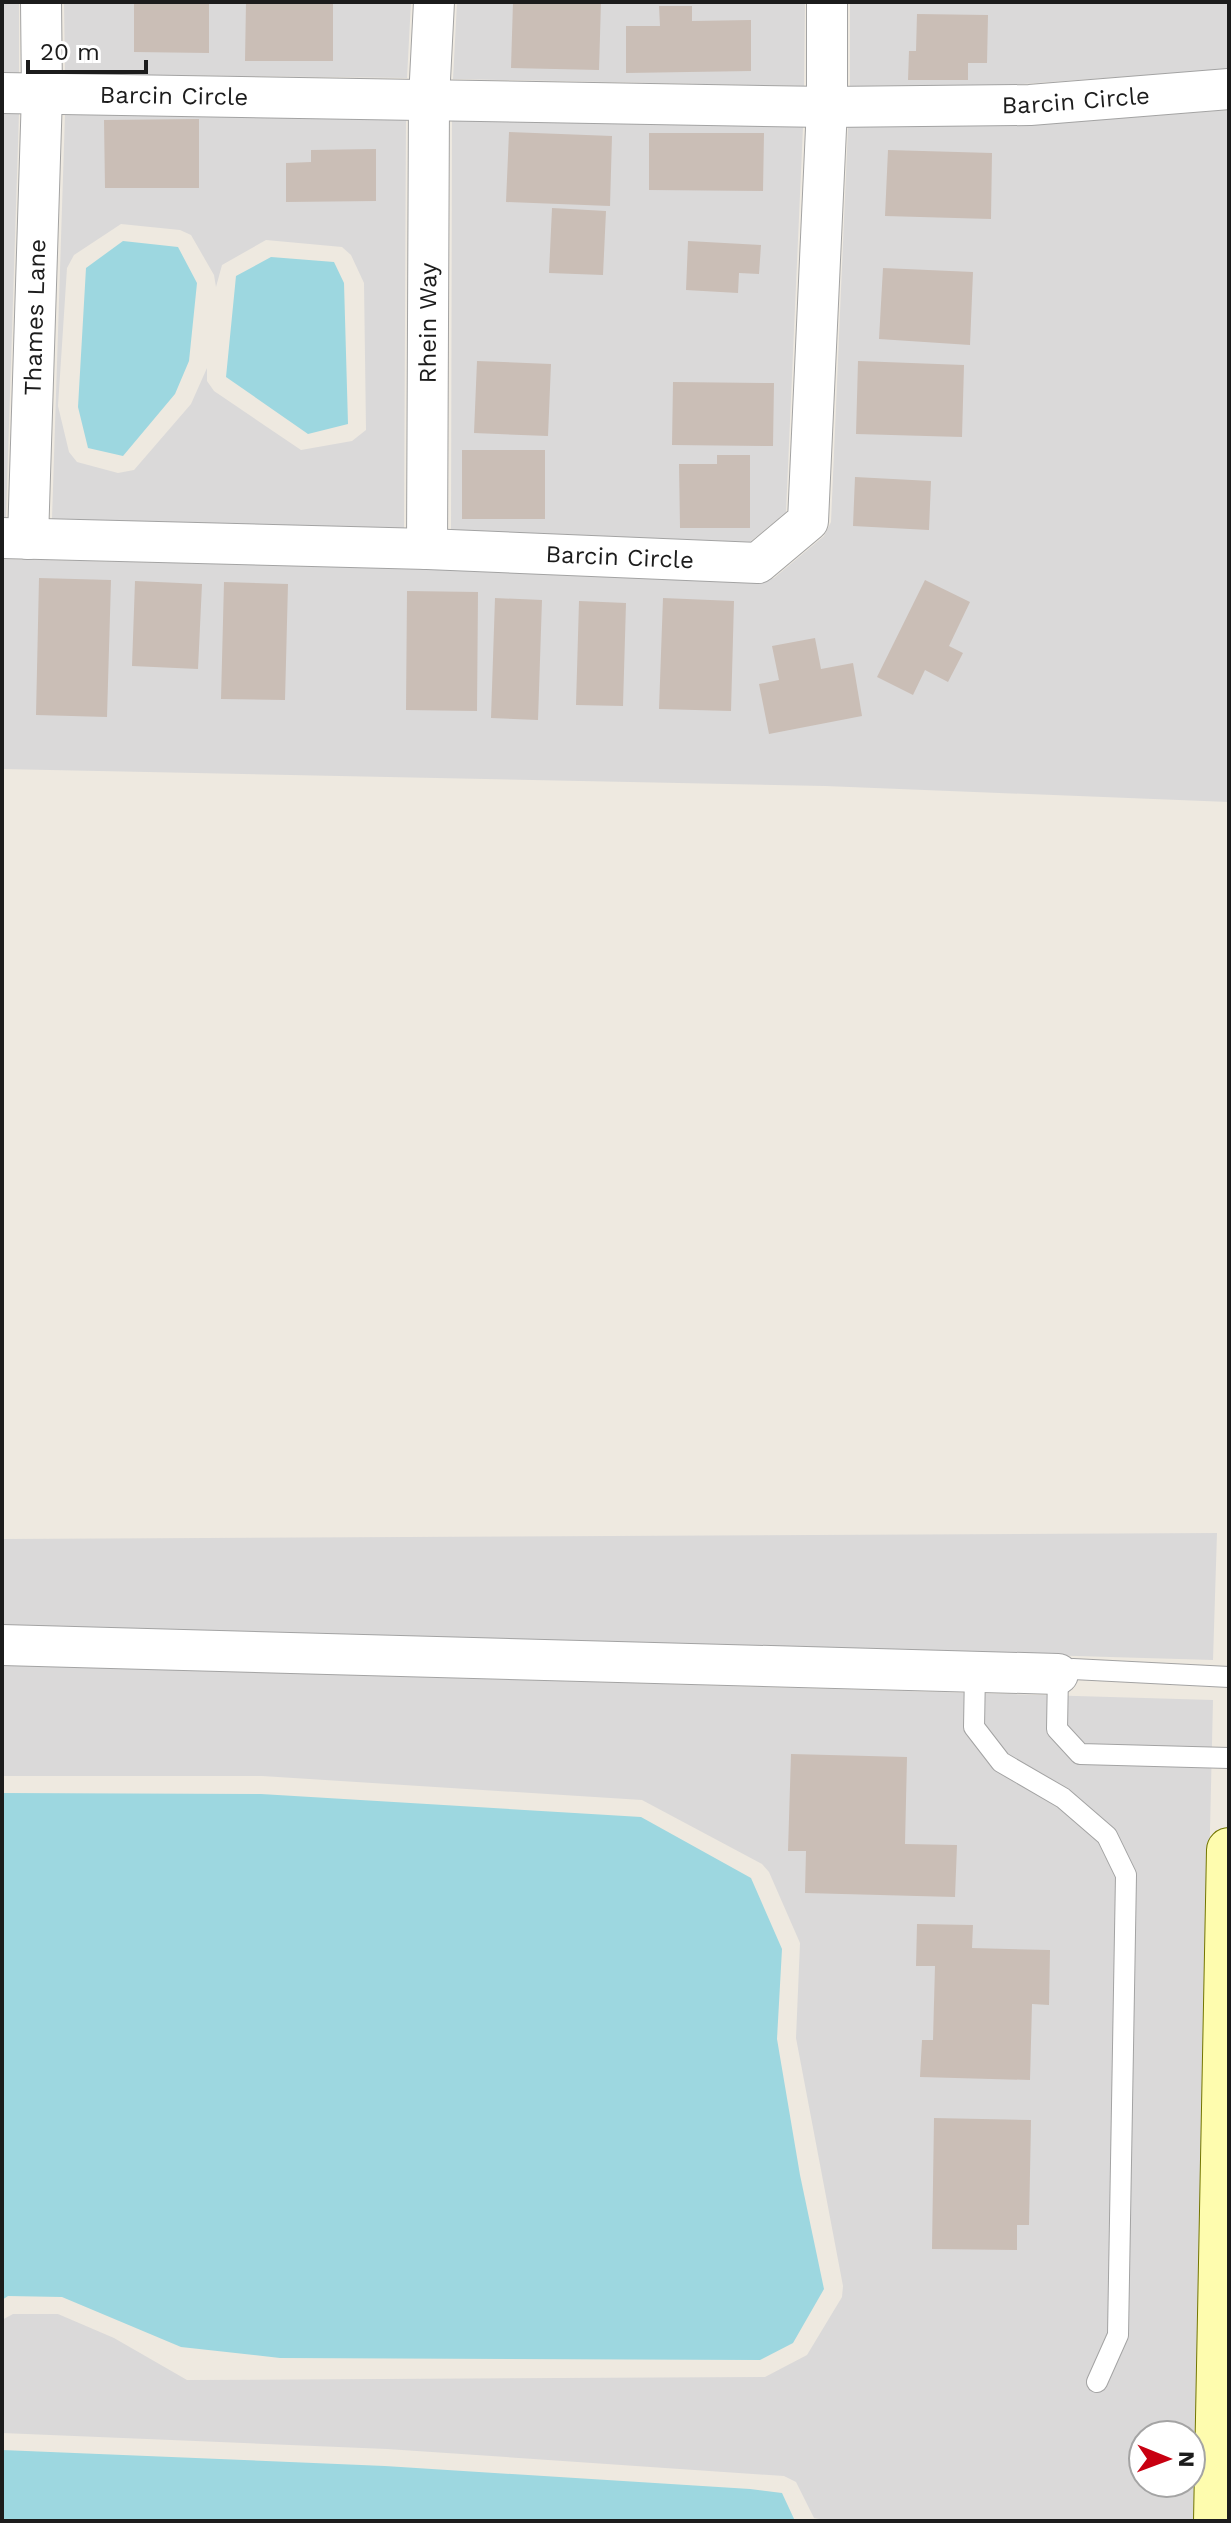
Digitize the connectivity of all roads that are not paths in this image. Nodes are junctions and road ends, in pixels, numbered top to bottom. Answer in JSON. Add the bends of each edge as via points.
{"nodes":[{"id":1,"x":41,"y":2,"type":"edge"},
{"id":2,"x":434,"y":2,"type":"edge"},
{"id":3,"x":827,"y":2,"type":"edge"},
{"id":4,"x":1229,"y":89,"type":"edge"},
{"id":5,"x":2,"y":93,"type":"edge"},
{"id":6,"x":42,"y":94,"type":"junction"},
{"id":7,"x":429,"y":99,"type":"junction"},
{"id":8,"x":827,"y":107,"type":"junction"},
{"id":9,"x":15,"y":539,"type":"edge"},
{"id":10,"x":427,"y":549,"type":"junction"},
{"id":11,"x":2,"y":1645,"type":"edge"},
{"id":12,"x":975,"y":1672,"type":"junction"},
{"id":13,"x":1058,"y":1674,"type":"junction"},
{"id":14,"x":1229,"y":1677,"type":"edge"},
{"id":15,"x":1229,"y":1758,"type":"edge"},
{"id":16,"x":1229,"y":1850,"type":"edge"},
{"id":17,"x":1097,"y":2382,"type":"dead end"},
{"id":18,"x":1216,"y":2521,"type":"edge"}],
"edges":[{"from":1,"to":6,"type":"street","name":"Thames Lane"},
{"from":2,"to":7,"type":"street","name":"Rhein Way"},
{"from":3,"to":8,"type":"street"},
{"from":4,"to":8,"type":"street","name":"Barcin Circle","via":[[1030,105]]},
{"from":5,"to":6,"type":"street","name":"Barcin Circle"},
{"from":6,"to":7,"type":"street","name":"Barcin Circle"},
{"from":6,"to":9,"type":"street","name":"Thames Lane"},
{"from":7,"to":8,"type":"street","name":"Barcin Circle"},
{"from":7,"to":10,"type":"street","name":"Rhein Way"},
{"from":8,"to":10,"type":"street","name":"Barcin Circle","via":[[808,521],[758,563]]},
{"from":9,"to":10,"type":"street","name":"Barcin Circle"},
{"from":11,"to":12,"type":"street"},
{"from":12,"to":13,"type":"street"},
{"from":12,"to":17,"type":"lane","via":[[974,1727],[1001,1762],[1063,1798],[1107,1836],[1126,1875],[1118,2335]]},
{"from":13,"to":14,"type":"lane","via":[[1073,1669]]},
{"from":13,"to":15,"type":"lane","via":[[1057,1729],[1080,1754]]},
{"from":16,"to":18,"type":"street"}]}
